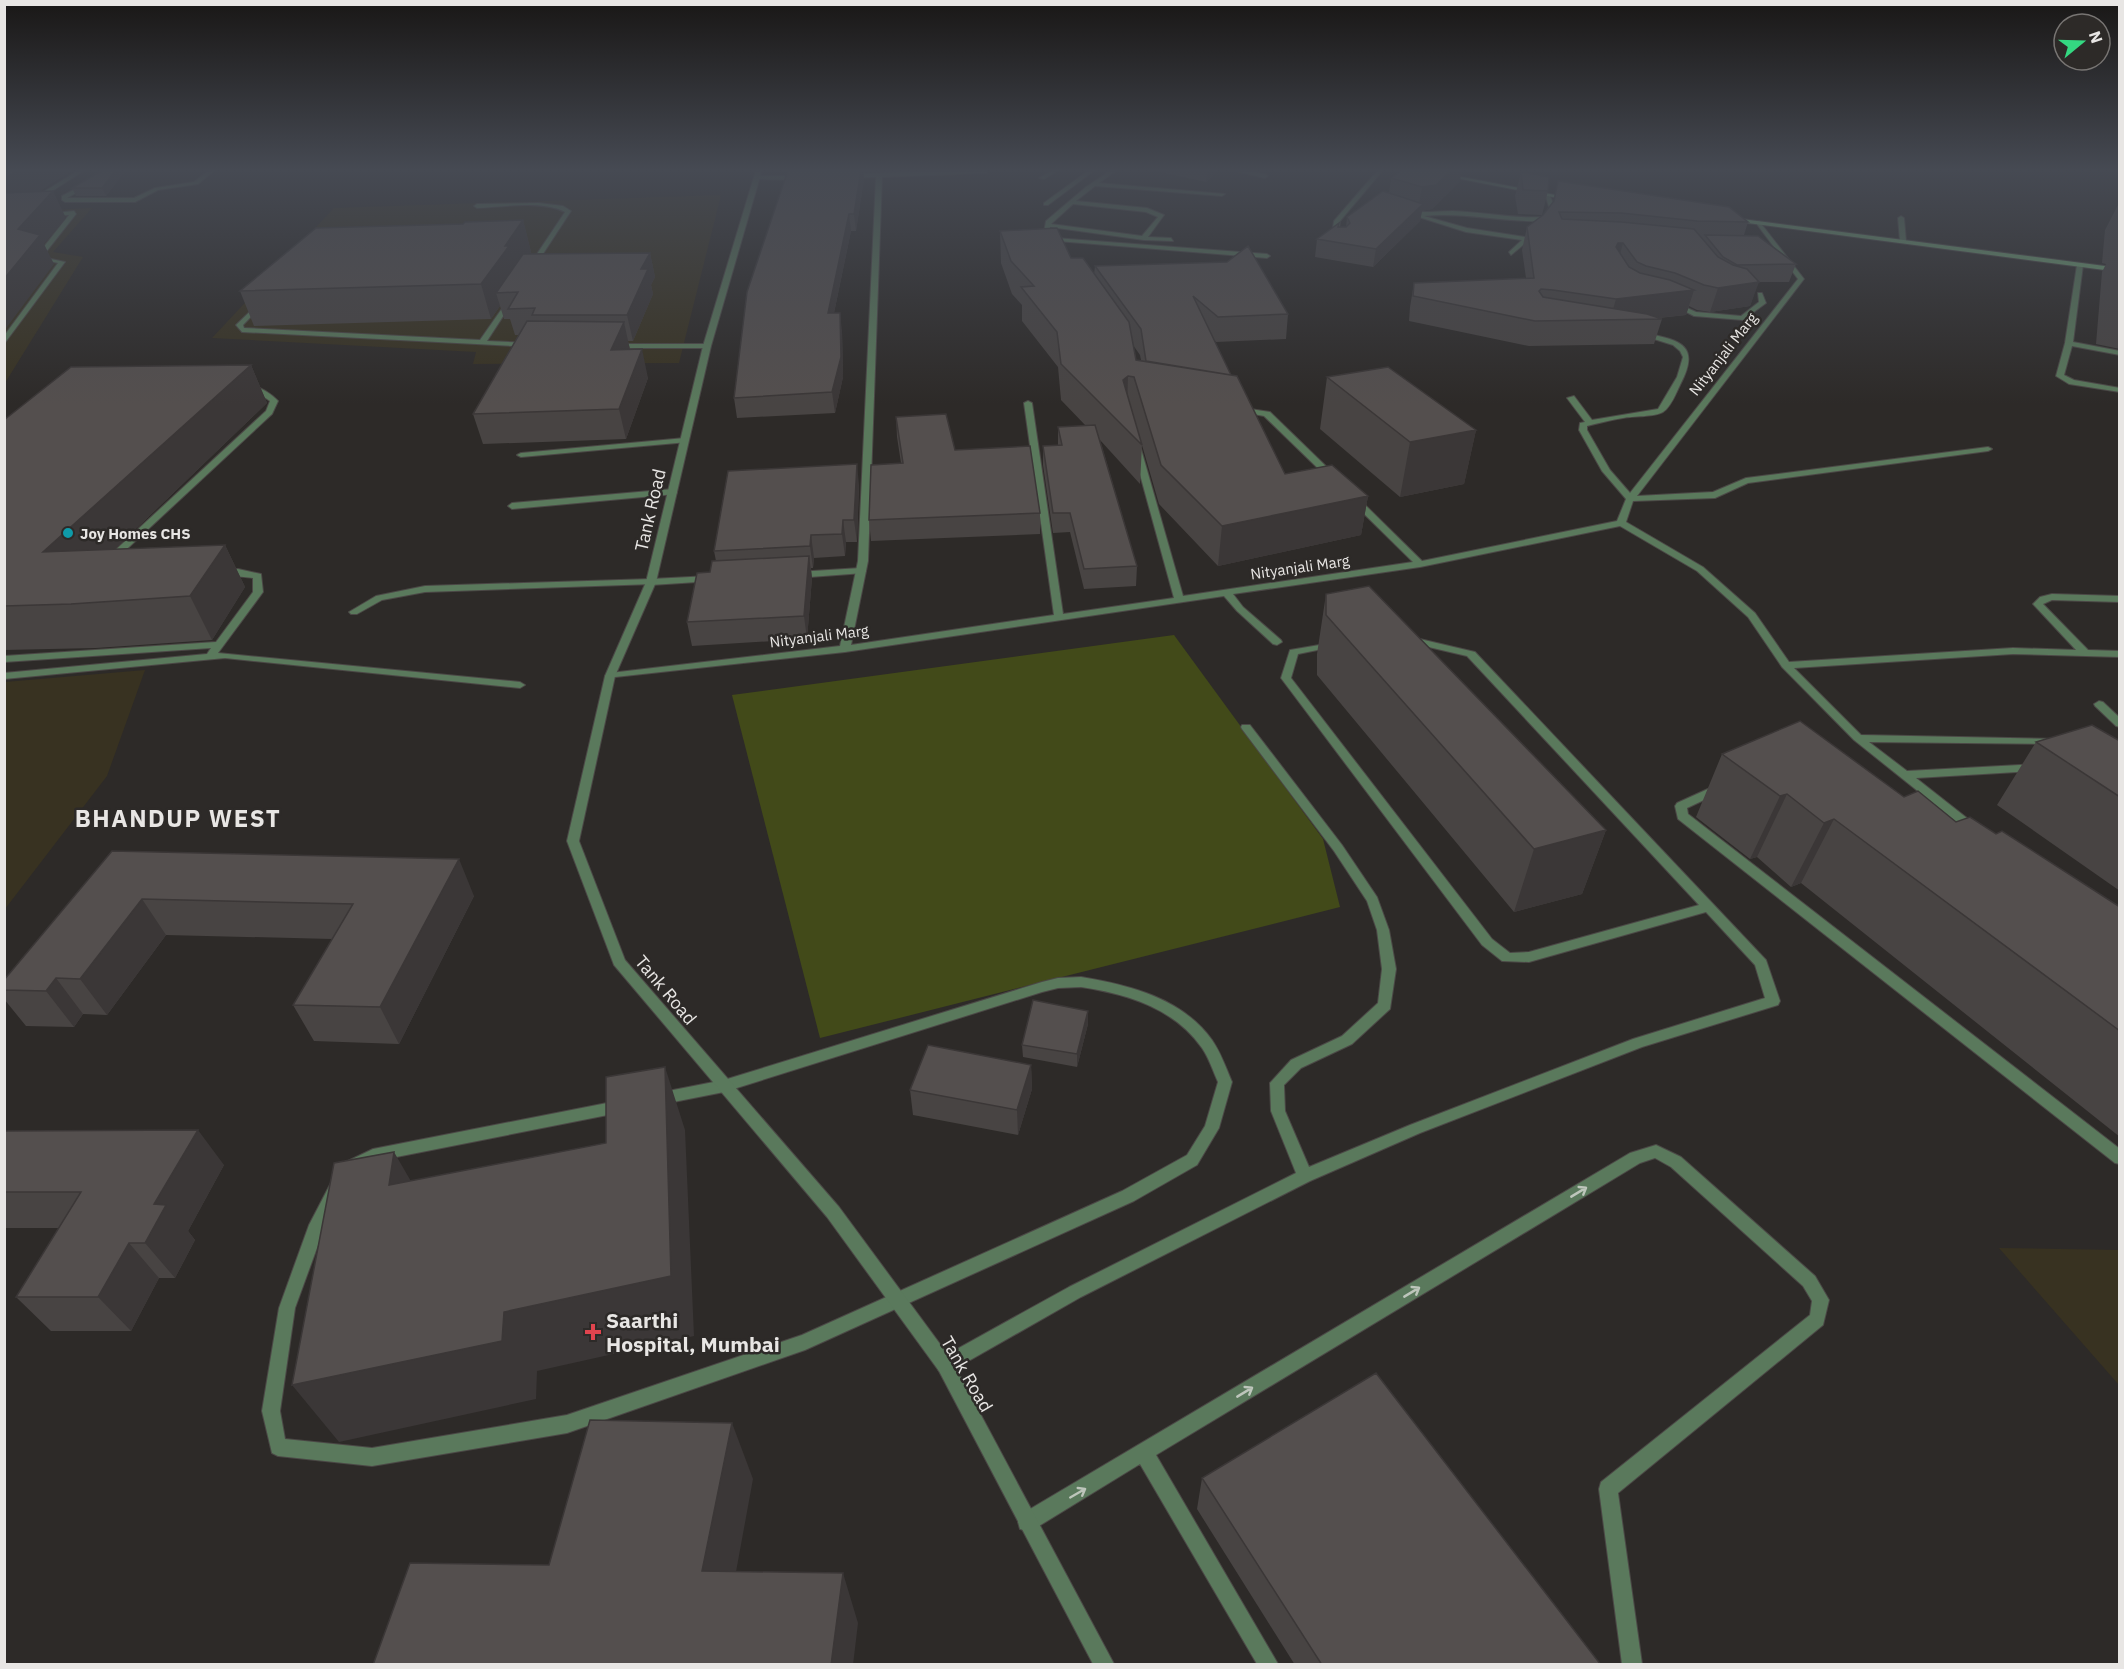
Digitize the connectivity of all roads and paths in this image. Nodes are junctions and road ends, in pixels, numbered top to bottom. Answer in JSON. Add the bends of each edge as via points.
{"nodes":[{"id":1,"x":47,"y":248,"type":"edge"},
{"id":2,"x":544,"y":248,"type":"edge"},
{"id":3,"x":736,"y":248,"type":"edge"},
{"id":4,"x":876,"y":248,"type":"edge"},
{"id":5,"x":1170,"y":248,"type":"edge"},
{"id":6,"x":1517,"y":248,"type":"edge"},
{"id":7,"x":1774,"y":248,"type":"edge"},
{"id":8,"x":1948,"y":248,"type":"edge"},
{"id":9,"x":1511,"y":253,"type":"dead end"},
{"id":10,"x":1267,"y":256,"type":"dead end"},
{"id":11,"x":2080,"y":265,"type":"junction"},
{"id":12,"x":2120,"y":270,"type":"edge"},
{"id":13,"x":525,"y":277,"type":"edge"},
{"id":14,"x":1750,"y":291,"type":"edge"},
{"id":15,"x":270,"y":293,"type":"edge"},
{"id":16,"x":1760,"y":294,"type":"junction"},
{"id":17,"x":513,"y":296,"type":"edge"},
{"id":18,"x":1778,"y":298,"type":"junction"},
{"id":19,"x":1665,"y":300,"type":"edge"},
{"id":20,"x":1634,"y":333,"type":"edge"},
{"id":21,"x":4,"y":342,"type":"edge"},
{"id":22,"x":482,"y":343,"type":"junction"},
{"id":23,"x":2069,"y":343,"type":"junction"},
{"id":24,"x":537,"y":345,"type":"edge"},
{"id":25,"x":605,"y":346,"type":"edge"},
{"id":26,"x":707,"y":346,"type":"junction"},
{"id":27,"x":2120,"y":353,"type":"edge"},
{"id":28,"x":238,"y":385,"type":"edge"},
{"id":29,"x":2120,"y":390,"type":"edge"},
{"id":30,"x":1571,"y":398,"type":"dead end"},
{"id":31,"x":1028,"y":403,"type":"dead end"},
{"id":32,"x":1232,"y":408,"type":"edge"},
{"id":33,"x":1590,"y":423,"type":"junction"},
{"id":34,"x":1134,"y":438,"type":"edge"},
{"id":35,"x":685,"y":440,"type":"junction"},
{"id":36,"x":1988,"y":448,"type":"dead end"},
{"id":37,"x":521,"y":455,"type":"dead end"},
{"id":38,"x":1335,"y":480,"type":"edge"},
{"id":39,"x":673,"y":492,"type":"junction"},
{"id":40,"x":1352,"y":497,"type":"edge"},
{"id":41,"x":1630,"y":499,"type":"junction"},
{"id":42,"x":512,"y":506,"type":"dead end"},
{"id":43,"x":1621,"y":523,"type":"junction"},
{"id":44,"x":107,"y":563,"type":"edge"},
{"id":45,"x":1420,"y":564,"type":"junction"},
{"id":46,"x":861,"y":572,"type":"junction"},
{"id":47,"x":216,"y":573,"type":"edge"},
{"id":48,"x":779,"y":576,"type":"edge"},
{"id":49,"x":721,"y":578,"type":"edge"},
{"id":50,"x":651,"y":582,"type":"junction"},
{"id":51,"x":1227,"y":593,"type":"junction"},
{"id":52,"x":1179,"y":599,"type":"junction"},
{"id":53,"x":2120,"y":599,"type":"edge"},
{"id":54,"x":354,"y":612,"type":"dead end"},
{"id":55,"x":1059,"y":617,"type":"junction"},
{"id":56,"x":1389,"y":638,"type":"edge"},
{"id":57,"x":1277,"y":642,"type":"dead end"},
{"id":58,"x":1346,"y":642,"type":"edge"},
{"id":59,"x":218,"y":645,"type":"junction"},
{"id":60,"x":845,"y":649,"type":"junction"},
{"id":61,"x":2085,"y":653,"type":"junction"},
{"id":62,"x":2120,"y":654,"type":"edge"},
{"id":63,"x":210,"y":657,"type":"junction"},
{"id":64,"x":4,"y":659,"type":"edge"},
{"id":65,"x":1786,"y":665,"type":"junction"},
{"id":66,"x":4,"y":676,"type":"edge"},
{"id":67,"x":610,"y":676,"type":"junction"},
{"id":68,"x":520,"y":685,"type":"dead end"},
{"id":69,"x":2099,"y":704,"type":"dead end"},
{"id":70,"x":2120,"y":724,"type":"edge"},
{"id":71,"x":1246,"y":727,"type":"dead end"},
{"id":72,"x":1858,"y":738,"type":"junction"},
{"id":73,"x":2072,"y":741,"type":"edge"},
{"id":74,"x":2051,"y":766,"type":"edge"},
{"id":75,"x":1905,"y":775,"type":"junction"},
{"id":76,"x":1729,"y":784,"type":"edge"},
{"id":77,"x":1974,"y":834,"type":"edge"},
{"id":78,"x":1709,"y":907,"type":"junction"},
{"id":79,"x":724,"y":1086,"type":"junction"},
{"id":80,"x":2120,"y":1158,"type":"edge"},
{"id":81,"x":1305,"y":1176,"type":"junction"},
{"id":82,"x":899,"y":1301,"type":"junction"},
{"id":83,"x":945,"y":1365,"type":"junction"},
{"id":84,"x":1144,"y":1453,"type":"junction"},
{"id":85,"x":1027,"y":1522,"type":"junction"},
{"id":86,"x":1104,"y":1665,"type":"edge"},
{"id":87,"x":1268,"y":1665,"type":"edge"},
{"id":88,"x":1632,"y":1665,"type":"edge"}],
"edges":[{"from":1,"to":21,"type":"street","via":[[38,258],[62,261]]},
{"from":2,"to":13,"type":"street"},
{"from":3,"to":26,"type":"street","name":"Tank Road"},
{"from":4,"to":46,"type":"street"},
{"from":5,"to":10,"type":"street"},
{"from":6,"to":9,"type":"street"},
{"from":7,"to":18,"type":"street","name":"Nityanjali Marg","via":[[1801,279]]},
{"from":8,"to":11,"type":"main road"},
{"from":11,"to":12,"type":"main road"},
{"from":11,"to":23,"type":"street"},
{"from":14,"to":16,"type":"street"},
{"from":15,"to":22,"type":"street","via":[[239,325],[242,330]]},
{"from":16,"to":18,"type":"street"},
{"from":16,"to":19,"type":"street","via":[[1763,303],[1743,318],[1694,314]]},
{"from":17,"to":22,"type":"street"},
{"from":18,"to":41,"type":"street","name":"Nityanjali Marg"},
{"from":20,"to":33,"type":"street","via":[[1680,346],[1688,361],[1660,411]]},
{"from":22,"to":24,"type":"street"},
{"from":23,"to":27,"type":"street"},
{"from":23,"to":29,"type":"street","via":[[2060,376],[2072,382]]},
{"from":25,"to":26,"type":"street"},
{"from":26,"to":35,"type":"street","name":"Tank Road"},
{"from":28,"to":44,"type":"street","via":[[274,401],[269,412]]},
{"from":30,"to":33,"type":"street"},
{"from":31,"to":55,"type":"street"},
{"from":32,"to":38,"type":"street","via":[[1268,414]]},
{"from":33,"to":41,"type":"street","via":[[1583,425],[1582,430],[1606,471]]},
{"from":34,"to":52,"type":"street"},
{"from":35,"to":37,"type":"street"},
{"from":35,"to":39,"type":"street","name":"Tank Road"},
{"from":36,"to":41,"type":"street","via":[[1746,481],[1715,495]]},
{"from":39,"to":42,"type":"street"},
{"from":39,"to":50,"type":"street","name":"Tank Road"},
{"from":40,"to":45,"type":"street"},
{"from":41,"to":43,"type":"street","name":"Nityanjali Marg"},
{"from":43,"to":45,"type":"street","name":"Nityanjali Marg"},
{"from":43,"to":65,"type":"street","via":[[1700,569],[1752,615]]},
{"from":45,"to":51,"type":"street","name":"Nityanjali Marg"},
{"from":46,"to":48,"type":"street"},
{"from":46,"to":60,"type":"street"},
{"from":47,"to":59,"type":"street","via":[[258,576],[258,592]]},
{"from":49,"to":50,"type":"street"},
{"from":50,"to":54,"type":"street","via":[[425,590],[379,598]]},
{"from":50,"to":67,"type":"street","name":"Tank Road"},
{"from":51,"to":52,"type":"street","name":"Nityanjali Marg"},
{"from":51,"to":57,"type":"street"},
{"from":52,"to":55,"type":"street","name":"Nityanjali Marg"},
{"from":53,"to":61,"type":"street","via":[[2052,597],[2038,604]]},
{"from":55,"to":60,"type":"street","name":"Nityanjali Marg"},
{"from":56,"to":78,"type":"street","via":[[1412,639],[1471,654]]},
{"from":58,"to":78,"type":"street","via":[[1294,652],[1286,678],[1487,942],[1507,958],[1529,957]]},
{"from":59,"to":63,"type":"street"},
{"from":59,"to":64,"type":"street"},
{"from":60,"to":67,"type":"street","name":"Nityanjali Marg"},
{"from":61,"to":62,"type":"street"},
{"from":61,"to":65,"type":"street","via":[[2013,651]]},
{"from":63,"to":66,"type":"street"},
{"from":63,"to":68,"type":"street","via":[[225,655]]},
{"from":65,"to":72,"type":"street"},
{"from":67,"to":79,"type":"street","name":"Tank Road","via":[[573,841],[619,962]]},
{"from":69,"to":70,"type":"street"},
{"from":71,"to":81,"type":"street","via":[[1373,900],[1389,969],[1385,1005],[1347,1040],[1296,1064],[1277,1083],[1278,1111]]},
{"from":72,"to":73,"type":"street"},
{"from":72,"to":75,"type":"street"},
{"from":74,"to":75,"type":"street"},
{"from":75,"to":77,"type":"street"},
{"from":76,"to":80,"type":"street","via":[[1681,806],[1682,816]]},
{"from":78,"to":81,"type":"street","via":[[1761,963],[1773,1001],[1638,1043]]},
{"from":79,"to":82,"type":"street","name":"Tank Road","via":[[833,1212]]},
{"from":79,"to":82,"type":"street","via":[[1058,983],[1116,986],[1138,994],[1185,1022],[1204,1039],[1225,1082],[1212,1128],[1191,1160],[1128,1196]]},
{"from":79,"to":82,"type":"street","via":[[373,1155],[353,1166],[339,1182],[317,1225],[287,1308],[271,1411],[278,1447],[372,1457],[567,1424],[805,1342]]},
{"from":81,"to":83,"type":"street","via":[[1075,1292]]},
{"from":82,"to":83,"type":"street","name":"Tank Road"},
{"from":83,"to":85,"type":"street","name":"Tank Road"},
{"from":85,"to":84,"type":"street","one_way":true},
{"from":84,"to":87,"type":"street"},
{"from":84,"to":88,"type":"street","one_way":true,"via":[[1635,1158],[1656,1151],[1676,1162],[1809,1281],[1821,1300],[1817,1319],[1608,1489]]},
{"from":85,"to":86,"type":"street","name":"Tank Road"}]}
